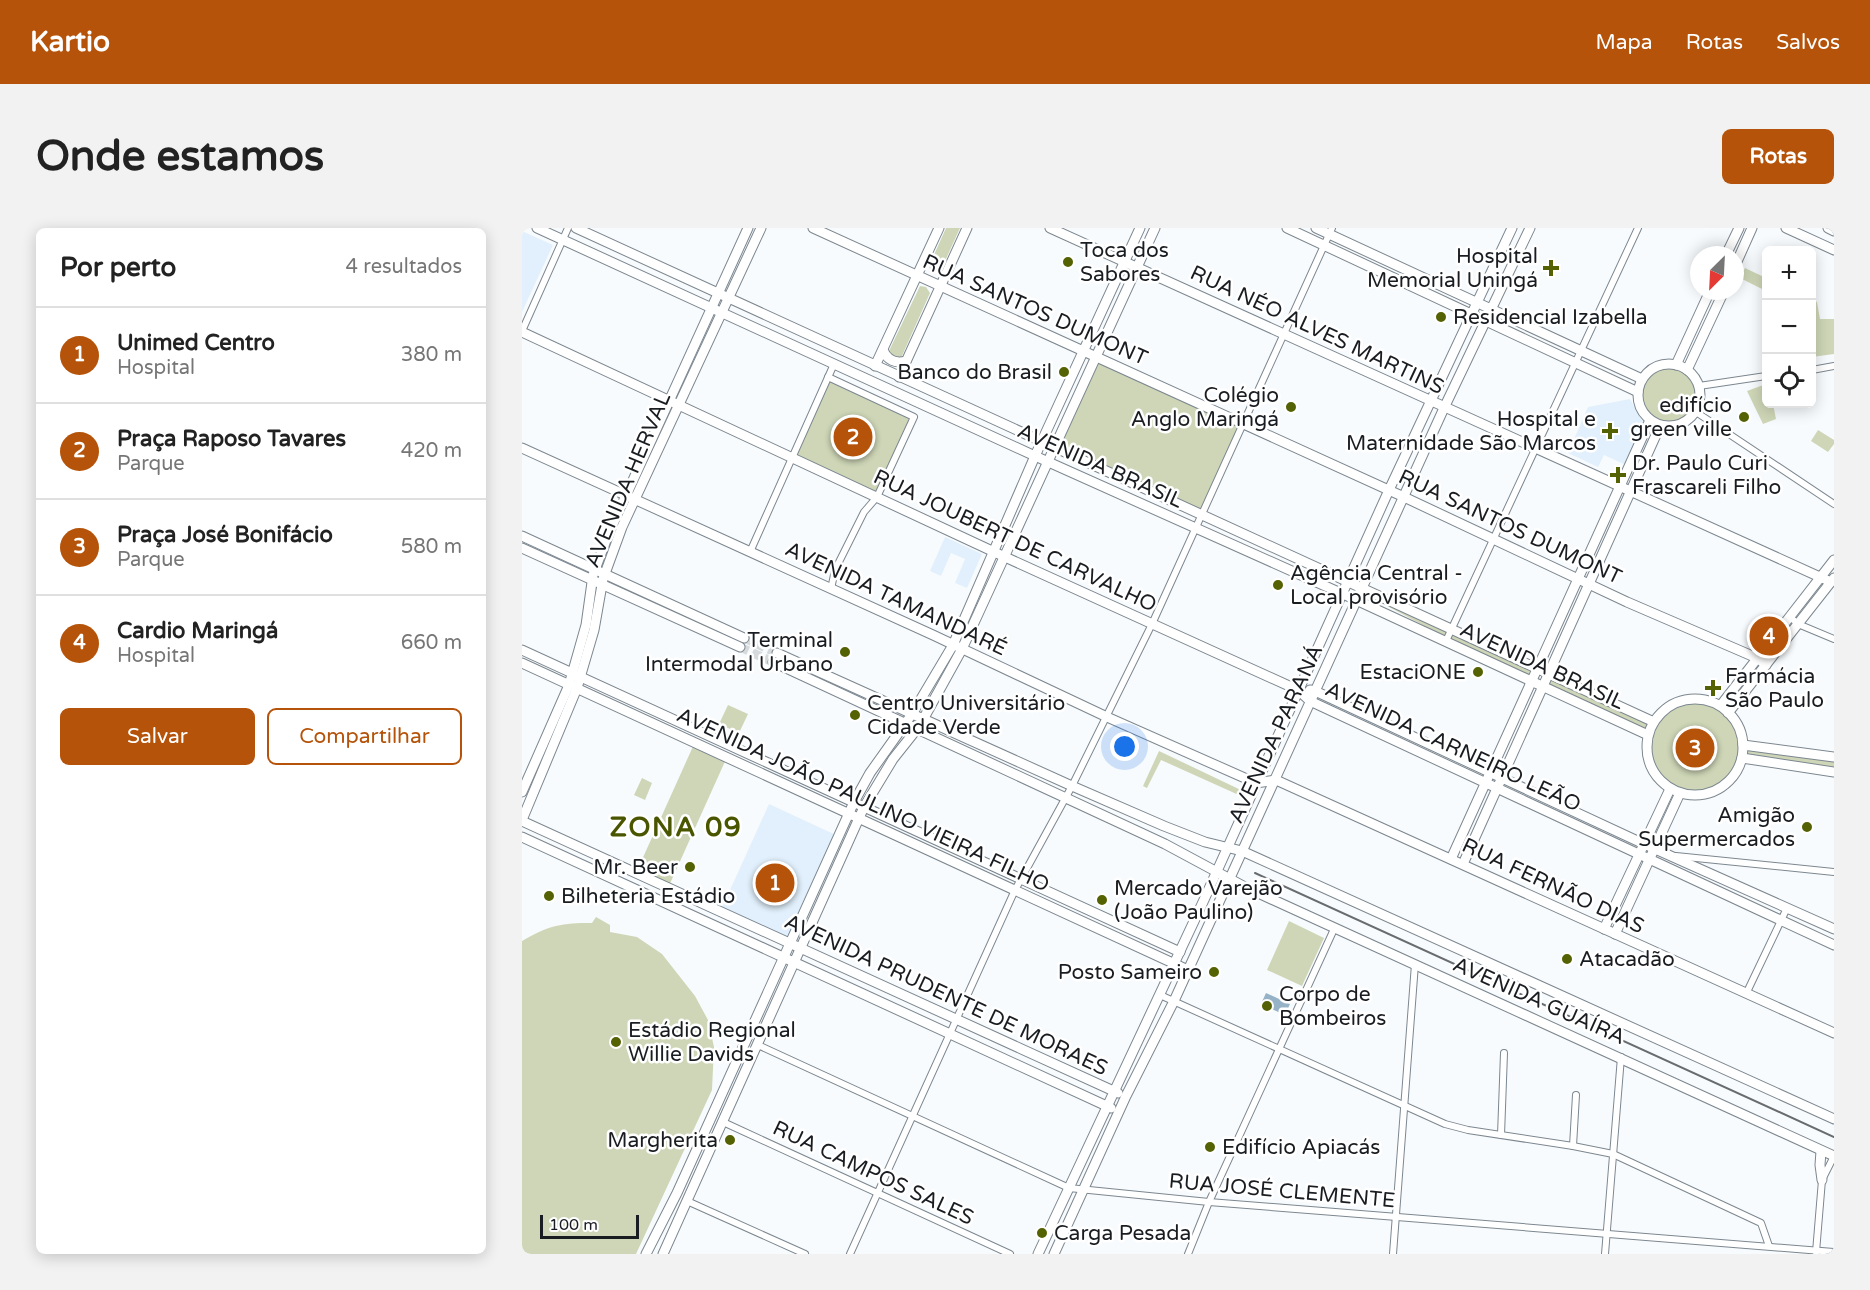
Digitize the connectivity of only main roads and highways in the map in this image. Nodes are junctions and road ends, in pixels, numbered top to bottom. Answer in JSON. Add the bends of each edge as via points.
{"nodes":[{"id":1,"x":537,"y":228,"type":"edge"},
{"id":2,"x":576,"y":228,"type":"edge"},
{"id":3,"x":748,"y":228,"type":"edge"},
{"id":4,"x":760,"y":228,"type":"edge"},
{"id":5,"x":813,"y":228,"type":"edge"},
{"id":6,"x":939,"y":228,"type":"edge"},
{"id":7,"x":967,"y":228,"type":"edge"},
{"id":8,"x":1050,"y":228,"type":"edge"},
{"id":9,"x":1140,"y":228,"type":"edge"},
{"id":10,"x":1155,"y":228,"type":"edge"},
{"id":11,"x":1287,"y":228,"type":"edge"},
{"id":12,"x":1316,"y":228,"type":"edge"},
{"id":13,"x":1512,"y":228,"type":"edge"},
{"id":14,"x":1739,"y":228,"type":"edge"},
{"id":15,"x":1752,"y":228,"type":"edge"},
{"id":16,"x":1786,"y":228,"type":"edge"},
{"id":17,"x":1828,"y":228,"type":"edge"},
{"id":18,"x":1529,"y":229,"type":"edge"},
{"id":19,"x":1330,"y":231,"type":"edge"},
{"id":20,"x":1834,"y":231,"type":"edge"},
{"id":21,"x":1730,"y":246,"type":"edge"},
{"id":22,"x":1744,"y":246,"type":"edge"},
{"id":23,"x":1834,"y":250,"type":"edge"},
{"id":24,"x":750,"y":251,"type":"junction"},
{"id":25,"x":733,"y":262,"type":"junction"},
{"id":26,"x":1125,"y":262,"type":"junction"},
{"id":27,"x":1137,"y":267,"type":"junction"},
{"id":28,"x":917,"y":276,"type":"junction"},
{"id":29,"x":941,"y":286,"type":"junction"},
{"id":30,"x":718,"y":294,"type":"junction"},
{"id":31,"x":1110,"y":296,"type":"junction"},
{"id":32,"x":728,"y":298,"type":"junction"},
{"id":33,"x":1706,"y":300,"type":"edge"},
{"id":34,"x":1720,"y":300,"type":"edge"},
{"id":35,"x":1476,"y":302,"type":"junction"},
{"id":36,"x":712,"y":308,"type":"junction"},
{"id":37,"x":1491,"y":309,"type":"junction"},
{"id":38,"x":722,"y":313,"type":"junction"},
{"id":39,"x":1470,"y":314,"type":"junction"},
{"id":40,"x":1113,"y":317,"type":"junction"},
{"id":41,"x":1485,"y":321,"type":"junction"},
{"id":42,"x":522,"y":332,"type":"edge"},
{"id":43,"x":1474,"y":344,"type":"junction"},
{"id":44,"x":883,"y":350,"type":"junction"},
{"id":45,"x":1084,"y":351,"type":"junction"},
{"id":46,"x":703,"y":354,"type":"junction"},
{"id":47,"x":1095,"y":356,"type":"junction"},
{"id":48,"x":1451,"y":356,"type":"junction"},
{"id":49,"x":906,"y":361,"type":"junction"},
{"id":50,"x":686,"y":365,"type":"junction"},
{"id":51,"x":1676,"y":365,"type":"junction"},
{"id":52,"x":875,"y":366,"type":"junction"},
{"id":53,"x":1688,"y":370,"type":"junction"},
{"id":54,"x":899,"y":377,"type":"junction"},
{"id":55,"x":1642,"y":379,"type":"junction"},
{"id":56,"x":1638,"y":392,"type":"junction"},
{"id":57,"x":1078,"y":394,"type":"junction"},
{"id":58,"x":670,"y":401,"type":"junction"},
{"id":59,"x":1430,"y":401,"type":"junction"},
{"id":60,"x":679,"y":406,"type":"junction"},
{"id":61,"x":1058,"y":407,"type":"junction"},
{"id":62,"x":1444,"y":408,"type":"junction"},
{"id":63,"x":1650,"y":420,"type":"junction"},
{"id":64,"x":1660,"y":426,"type":"junction"},
{"id":65,"x":656,"y":432,"type":"junction"},
{"id":66,"x":1042,"y":442,"type":"junction"},
{"id":67,"x":1053,"y":447,"type":"junction"},
{"id":68,"x":522,"y":448,"type":"edge"},
{"id":69,"x":657,"y":451,"type":"junction"},
{"id":70,"x":1407,"y":452,"type":"junction"},
{"id":71,"x":1035,"y":456,"type":"junction"},
{"id":72,"x":1047,"y":462,"type":"junction"},
{"id":73,"x":1414,"y":476,"type":"junction"},
{"id":74,"x":1620,"y":487,"type":"junction"},
{"id":75,"x":1389,"y":490,"type":"junction"},
{"id":76,"x":1631,"y":492,"type":"junction"},
{"id":77,"x":1404,"y":497,"type":"junction"},
{"id":78,"x":630,"y":498,"type":"junction"},
{"id":79,"x":1015,"y":503,"type":"junction"},
{"id":80,"x":622,"y":528,"type":"junction"},
{"id":81,"x":1017,"y":530,"type":"junction"},
{"id":82,"x":608,"y":535,"type":"junction"},
{"id":83,"x":522,"y":536,"type":"edge"},
{"id":84,"x":1381,"y":547,"type":"junction"},
{"id":85,"x":522,"y":549,"type":"edge"},
{"id":86,"x":993,"y":551,"type":"junction"},
{"id":87,"x":1005,"y":557,"type":"junction"},
{"id":88,"x":1834,"y":560,"type":"edge"},
{"id":89,"x":1357,"y":562,"type":"junction"},
{"id":90,"x":595,"y":570,"type":"junction"},
{"id":91,"x":605,"y":575,"type":"junction"},
{"id":92,"x":1821,"y":577,"type":"junction"},
{"id":93,"x":1578,"y":578,"type":"junction"},
{"id":94,"x":1833,"y":580,"type":"edge"},
{"id":95,"x":592,"y":581,"type":"junction"},
{"id":96,"x":1348,"y":582,"type":"junction"},
{"id":97,"x":1589,"y":583,"type":"junction"},
{"id":98,"x":602,"y":586,"type":"junction"},
{"id":99,"x":1363,"y":588,"type":"junction"},
{"id":100,"x":988,"y":593,"type":"junction"},
{"id":101,"x":1342,"y":594,"type":"junction"},
{"id":102,"x":1357,"y":601,"type":"junction"},
{"id":103,"x":969,"y":610,"type":"junction"},
{"id":104,"x":588,"y":618,"type":"junction"},
{"id":105,"x":594,"y":630,"type":"junction"},
{"id":106,"x":953,"y":645,"type":"junction"},
{"id":107,"x":962,"y":649,"type":"junction"},
{"id":108,"x":522,"y":651,"type":"edge"},
{"id":109,"x":1334,"y":651,"type":"junction"},
{"id":110,"x":1313,"y":658,"type":"junction"},
{"id":111,"x":1757,"y":658,"type":"junction"},
{"id":112,"x":522,"y":663,"type":"edge"},
{"id":113,"x":1766,"y":664,"type":"junction"},
{"id":114,"x":1537,"y":668,"type":"junction"},
{"id":115,"x":1549,"y":674,"type":"junction"},
{"id":116,"x":576,"y":675,"type":"junction"},
{"id":117,"x":933,"y":680,"type":"junction"},
{"id":118,"x":1532,"y":681,"type":"junction"},
{"id":119,"x":573,"y":686,"type":"junction"},
{"id":120,"x":1543,"y":686,"type":"junction"},
{"id":121,"x":1298,"y":690,"type":"junction"},
{"id":122,"x":1315,"y":691,"type":"junction"},
{"id":123,"x":935,"y":699,"type":"junction"},
{"id":124,"x":1310,"y":701,"type":"junction"},
{"id":125,"x":1720,"y":705,"type":"junction"},
{"id":126,"x":1728,"y":712,"type":"junction"},
{"id":127,"x":912,"y":714,"type":"junction"},
{"id":128,"x":923,"y":719,"type":"junction"},
{"id":129,"x":1284,"y":722,"type":"junction"},
{"id":130,"x":1654,"y":722,"type":"junction"},
{"id":131,"x":906,"y":723,"type":"junction"},
{"id":132,"x":917,"y":728,"type":"junction"},
{"id":133,"x":1648,"y":735,"type":"junction"},
{"id":134,"x":1743,"y":745,"type":"junction"},
{"id":135,"x":1290,"y":746,"type":"junction"},
{"id":136,"x":550,"y":753,"type":"junction"},
{"id":137,"x":1834,"y":757,"type":"edge"},
{"id":138,"x":538,"y":758,"type":"junction"},
{"id":139,"x":1742,"y":758,"type":"junction"},
{"id":140,"x":893,"y":759,"type":"junction"},
{"id":141,"x":1490,"y":772,"type":"junction"},
{"id":142,"x":1834,"y":772,"type":"edge"},
{"id":143,"x":870,"y":773,"type":"junction"},
{"id":144,"x":1502,"y":777,"type":"junction"},
{"id":145,"x":1276,"y":780,"type":"junction"},
{"id":146,"x":1256,"y":783,"type":"junction"},
{"id":147,"x":1486,"y":783,"type":"junction"},
{"id":148,"x":1497,"y":788,"type":"junction"},
{"id":149,"x":1670,"y":789,"type":"junction"},
{"id":150,"x":522,"y":792,"type":"edge"},
{"id":151,"x":1680,"y":794,"type":"junction"},
{"id":152,"x":854,"y":802,"type":"junction"},
{"id":153,"x":1563,"y":806,"type":"junction"},
{"id":154,"x":864,"y":807,"type":"junction"},
{"id":155,"x":848,"y":814,"type":"junction"},
{"id":156,"x":1259,"y":814,"type":"junction"},
{"id":157,"x":1558,"y":816,"type":"junction"},
{"id":158,"x":859,"y":818,"type":"junction"},
{"id":159,"x":522,"y":821,"type":"edge"},
{"id":160,"x":1239,"y":821,"type":"junction"},
{"id":161,"x":522,"y":837,"type":"edge"},
{"id":162,"x":1644,"y":844,"type":"junction"},
{"id":163,"x":1227,"y":848,"type":"junction"},
{"id":164,"x":1655,"y":848,"type":"junction"},
{"id":165,"x":1242,"y":851,"type":"junction"},
{"id":166,"x":1639,"y":854,"type":"junction"},
{"id":167,"x":1451,"y":859,"type":"junction"},
{"id":168,"x":1649,"y":860,"type":"junction"},
{"id":169,"x":1463,"y":864,"type":"junction"},
{"id":170,"x":1217,"y":872,"type":"junction"},
{"id":171,"x":1229,"y":879,"type":"junction"},
{"id":172,"x":1203,"y":902,"type":"junction"},
{"id":173,"x":1209,"y":921,"type":"junction"},
{"id":174,"x":1834,"y":929,"type":"edge"},
{"id":175,"x":1604,"y":930,"type":"junction"},
{"id":176,"x":1615,"y":934,"type":"junction"},
{"id":177,"x":790,"y":943,"type":"junction"},
{"id":178,"x":1834,"y":945,"type":"edge"},
{"id":179,"x":801,"y":948,"type":"junction"},
{"id":180,"x":1180,"y":952,"type":"junction"},
{"id":181,"x":783,"y":957,"type":"junction"},
{"id":182,"x":795,"y":963,"type":"junction"},
{"id":183,"x":1175,"y":964,"type":"junction"},
{"id":184,"x":1188,"y":970,"type":"junction"},
{"id":185,"x":1150,"y":1016,"type":"junction"},
{"id":186,"x":1834,"y":1033,"type":"edge"},
{"id":187,"x":1154,"y":1041,"type":"junction"},
{"id":188,"x":1114,"y":1091,"type":"junction"},
{"id":189,"x":1126,"y":1096,"type":"junction"},
{"id":190,"x":1106,"y":1106,"type":"junction"},
{"id":191,"x":1119,"y":1111,"type":"junction"},
{"id":192,"x":1834,"y":1119,"type":"edge"},
{"id":193,"x":1096,"y":1128,"type":"junction"},
{"id":194,"x":1102,"y":1150,"type":"junction"},
{"id":195,"x":1821,"y":1150,"type":"junction"},
{"id":196,"x":1834,"y":1156,"type":"edge"},
{"id":197,"x":1822,"y":1180,"type":"road end"},
{"id":198,"x":1065,"y":1229,"type":"junction"},
{"id":199,"x":1045,"y":1240,"type":"junction"},
{"id":200,"x":646,"y":1254,"type":"edge"},
{"id":201,"x":663,"y":1254,"type":"edge"},
{"id":202,"x":1038,"y":1254,"type":"edge"},
{"id":203,"x":1054,"y":1254,"type":"edge"}],
"edges":[{"from":1,"to":36,"type":"main road","name":"AVENIDA BRASIL"},
{"from":2,"to":30,"type":"main road","name":"AVENIDA BRASIL"},
{"from":3,"to":25,"type":"main road","name":"AVENIDA HERVAL"},
{"from":4,"to":24,"type":"main road","name":"AVENIDA HERVAL"},
{"from":5,"to":28,"type":"main road","name":"RUA SANTOS DUMONT"},
{"from":6,"to":28,"type":"main road"},
{"from":7,"to":29,"type":"main road"},
{"from":8,"to":26,"type":"main road","name":"RUA NÉO ALVES MARTINS"},
{"from":9,"to":26,"type":"main road"},
{"from":10,"to":27,"type":"main road"},
{"from":11,"to":39,"type":"main road"},
{"from":12,"to":19,"type":"main road"},
{"from":13,"to":35,"type":"main road","name":"AVENIDA PARANÁ"},
{"from":14,"to":21,"type":"main road"},
{"from":15,"to":22,"type":"main road"},
{"from":16,"to":23,"type":"main road"},
{"from":17,"to":20,"type":"main road"},
{"from":18,"to":37,"type":"main road","name":"AVENIDA PARANÁ"},
{"from":19,"to":35,"type":"main road"},
{"from":24,"to":25,"type":"main road"},
{"from":24,"to":32,"type":"main road","name":"AVENIDA HERVAL"},
{"from":25,"to":30,"type":"main road","name":"AVENIDA HERVAL"},
{"from":26,"to":27,"type":"main road","name":"RUA NÉO ALVES MARTINS"},
{"from":26,"to":31,"type":"main road"},
{"from":27,"to":40,"type":"main road"},
{"from":27,"to":59,"type":"main road","name":"RUA NÉO ALVES MARTINS"},
{"from":28,"to":29,"type":"main road","name":"RUA SANTOS DUMONT"},
{"from":28,"to":44,"type":"main road"},
{"from":29,"to":45,"type":"main road","name":"RUA SANTOS DUMONT"},
{"from":29,"to":49,"type":"main road"},
{"from":30,"to":32,"type":"main road","name":"AVENIDA BRASIL"},
{"from":30,"to":36,"type":"main road","name":"AVENIDA HERVAL"},
{"from":31,"to":40,"type":"main road"},
{"from":31,"to":45,"type":"main road"},
{"from":32,"to":38,"type":"main road","name":"AVENIDA HERVAL"},
{"from":32,"to":52,"type":"main road","name":"AVENIDA BRASIL"},
{"from":33,"to":51,"type":"main road"},
{"from":34,"to":53,"type":"main road"},
{"from":35,"to":37,"type":"main road"},
{"from":35,"to":39,"type":"main road","name":"AVENIDA PARANÁ"},
{"from":36,"to":38,"type":"main road","name":"AVENIDA BRASIL"},
{"from":36,"to":50,"type":"main road","name":"AVENIDA HERVAL"},
{"from":37,"to":41,"type":"main road","name":"AVENIDA PARANÁ"},
{"from":37,"to":55,"type":"main road"},
{"from":38,"to":46,"type":"main road","name":"AVENIDA HERVAL"},
{"from":38,"to":71,"type":"main road","name":"AVENIDA BRASIL"},
{"from":39,"to":41,"type":"main road"},
{"from":39,"to":48,"type":"main road","name":"AVENIDA PARANÁ"},
{"from":40,"to":47,"type":"main road"},
{"from":41,"to":43,"type":"main road","name":"AVENIDA PARANÁ"},
{"from":41,"to":56,"type":"main road"},
{"from":42,"to":58,"type":"main road","name":"RUA JOUBERT DE CARVALHO"},
{"from":43,"to":48,"type":"main road"},
{"from":43,"to":62,"type":"main road","name":"AVENIDA PARANÁ"},
{"from":44,"to":49,"type":"main road","via":[[892,361]]},
{"from":44,"to":52,"type":"main road"},
{"from":45,"to":47,"type":"main road","name":"RUA SANTOS DUMONT"},
{"from":45,"to":61,"type":"main road"},
{"from":46,"to":50,"type":"main road"},
{"from":46,"to":60,"type":"main road","name":"AVENIDA HERVAL"},
{"from":47,"to":57,"type":"main road"},
{"from":47,"to":75,"type":"main road","name":"RUA SANTOS DUMONT"},
{"from":48,"to":59,"type":"main road","name":"AVENIDA PARANÁ"},
{"from":49,"to":54,"type":"main road"},
{"from":50,"to":58,"type":"main road","name":"AVENIDA HERVAL"},
{"from":51,"to":53,"type":"main road"},
{"from":51,"to":55,"type":"main road","via":[[1660,365]]},
{"from":52,"to":54,"type":"main road","name":"AVENIDA BRASIL"},
{"from":53,"to":64,"type":"main road","via":[[1699,387],[1696,412],[1680,425]]},
{"from":54,"to":66,"type":"main road","name":"AVENIDA BRASIL"},
{"from":55,"to":56,"type":"main road"},
{"from":56,"to":63,"type":"main road","via":[[1640,408]]},
{"from":57,"to":61,"type":"main road"},
{"from":57,"to":67,"type":"main road"},
{"from":58,"to":60,"type":"main road","name":"RUA JOUBERT DE CARVALHO"},
{"from":58,"to":65,"type":"main road","name":"AVENIDA HERVAL"},
{"from":59,"to":62,"type":"main road","name":"RUA NÉO ALVES MARTINS"},
{"from":59,"to":70,"type":"main road","name":"AVENIDA PARANÁ"},
{"from":60,"to":69,"type":"main road","name":"AVENIDA HERVAL"},
{"from":60,"to":86,"type":"main road","name":"RUA JOUBERT DE CARVALHO"},
{"from":61,"to":66,"type":"main road"},
{"from":62,"to":73,"type":"main road","name":"AVENIDA PARANÁ"},
{"from":62,"to":74,"type":"main road","name":"RUA NÉO ALVES MARTINS"},
{"from":63,"to":64,"type":"main road"},
{"from":63,"to":74,"type":"main road"},
{"from":64,"to":76,"type":"main road"},
{"from":65,"to":69,"type":"main road"},
{"from":65,"to":78,"type":"main road","name":"AVENIDA HERVAL"},
{"from":66,"to":67,"type":"main road","name":"AVENIDA BRASIL"},
{"from":66,"to":71,"type":"main road"},
{"from":67,"to":72,"type":"main road"},
{"from":67,"to":96,"type":"main road","name":"AVENIDA BRASIL"},
{"from":68,"to":78,"type":"main road","name":"AVENIDA TAMANDARÉ"},
{"from":69,"to":78,"type":"main road","name":"AVENIDA HERVAL"},
{"from":70,"to":73,"type":"main road"},
{"from":70,"to":75,"type":"main road","name":"AVENIDA PARANÁ"},
{"from":71,"to":72,"type":"main road","name":"AVENIDA BRASIL"},
{"from":71,"to":79,"type":"main road"},
{"from":72,"to":81,"type":"main road"},
{"from":72,"to":101,"type":"main road","name":"AVENIDA BRASIL"},
{"from":73,"to":77,"type":"main road","name":"AVENIDA PARANÁ"},
{"from":74,"to":76,"type":"main road","name":"RUA NÉO ALVES MARTINS"},
{"from":74,"to":93,"type":"main road"},
{"from":75,"to":77,"type":"main road","name":"RUA SANTOS DUMONT"},
{"from":75,"to":89,"type":"main road","name":"AVENIDA PARANÁ"},
{"from":76,"to":92,"type":"main road","name":"RUA NÉO ALVES MARTINS"},
{"from":76,"to":97,"type":"main road"},
{"from":77,"to":84,"type":"main road","name":"AVENIDA PARANÁ"},
{"from":77,"to":93,"type":"main road","name":"RUA SANTOS DUMONT"},
{"from":78,"to":80,"type":"main road","name":"AVENIDA HERVAL"},
{"from":78,"to":82,"type":"main road","name":"AVENIDA HERVAL"},
{"from":78,"to":106,"type":"main road","name":"AVENIDA TAMANDARÉ"},
{"from":79,"to":81,"type":"main road"},
{"from":79,"to":86,"type":"main road"},
{"from":80,"to":82,"type":"main road"},
{"from":80,"to":91,"type":"main road","name":"AVENIDA HERVAL"},
{"from":81,"to":87,"type":"main road"},
{"from":82,"to":90,"type":"main road","name":"AVENIDA HERVAL"},
{"from":83,"to":90,"type":"main road"},
{"from":84,"to":89,"type":"main road"},
{"from":84,"to":99,"type":"main road","name":"AVENIDA PARANÁ"},
{"from":85,"to":95,"type":"main road"},
{"from":86,"to":87,"type":"main road","name":"RUA JOUBERT DE CARVALHO"},
{"from":86,"to":103,"type":"main road"},
{"from":87,"to":100,"type":"main road"},
{"from":87,"to":121,"type":"main road","name":"RUA JOUBERT DE CARVALHO"},
{"from":88,"to":92,"type":"main road"},
{"from":89,"to":96,"type":"main road","name":"AVENIDA PARANÁ"},
{"from":90,"to":91,"type":"main road"},
{"from":90,"to":95,"type":"main road","name":"AVENIDA HERVAL"},
{"from":91,"to":98,"type":"main road","name":"AVENIDA HERVAL"},
{"from":91,"to":98,"type":"main road","via":[[742,643]]},
{"from":92,"to":94,"type":"main road","name":"RUA NÉO ALVES MARTINS"},
{"from":92,"to":111,"type":"main road"},
{"from":93,"to":97,"type":"main road","name":"RUA SANTOS DUMONT"},
{"from":93,"to":114,"type":"main road"},
{"from":94,"to":113,"type":"main road"},
{"from":95,"to":98,"type":"main road"},
{"from":95,"to":104,"type":"main road","name":"AVENIDA HERVAL"},
{"from":96,"to":99,"type":"main road","name":"AVENIDA BRASIL"},
{"from":96,"to":101,"type":"main road","name":"AVENIDA PARANÁ"},
{"from":97,"to":111,"type":"main road","name":"RUA SANTOS DUMONT"},
{"from":97,"to":115,"type":"main road"},
{"from":98,"to":105,"type":"main road","name":"AVENIDA HERVAL"},
{"from":99,"to":102,"type":"main road","name":"AVENIDA PARANÁ"},
{"from":99,"to":114,"type":"main road","name":"AVENIDA BRASIL"},
{"from":100,"to":103,"type":"main road"},
{"from":100,"to":107,"type":"main road"},
{"from":101,"to":102,"type":"main road","name":"AVENIDA BRASIL"},
{"from":101,"to":110,"type":"main road","name":"AVENIDA PARANÁ"},
{"from":102,"to":109,"type":"main road","name":"AVENIDA PARANÁ"},
{"from":102,"to":118,"type":"main road","name":"AVENIDA BRASIL"},
{"from":103,"to":106,"type":"main road"},
{"from":104,"to":105,"type":"main road"},
{"from":104,"to":116,"type":"main road","name":"AVENIDA HERVAL"},
{"from":105,"to":116,"type":"main road","name":"AVENIDA HERVAL"},
{"from":106,"to":107,"type":"main road","name":"AVENIDA TAMANDARÉ"},
{"from":106,"to":117,"type":"main road"},
{"from":107,"to":123,"type":"main road"},
{"from":107,"to":146,"type":"main road","name":"AVENIDA TAMANDARÉ"},
{"from":108,"to":116,"type":"main road","name":"AVENIDA JOÃO PAULINO VIEIRA FILHO"},
{"from":109,"to":110,"type":"main road"},
{"from":109,"to":122,"type":"main road","name":"AVENIDA PARANÁ"},
{"from":110,"to":121,"type":"main road","name":"AVENIDA PARANÁ"},
{"from":111,"to":113,"type":"main road","name":"RUA SANTOS DUMONT"},
{"from":111,"to":125,"type":"main road"},
{"from":112,"to":119,"type":"main road","name":"AVENIDA JOÃO PAULINO VIEIRA FILHO"},
{"from":113,"to":126,"type":"main road"},
{"from":114,"to":115,"type":"main road","name":"AVENIDA BRASIL"},
{"from":114,"to":118,"type":"main road"},
{"from":115,"to":120,"type":"main road"},
{"from":115,"to":130,"type":"main road","name":"AVENIDA BRASIL"},
{"from":116,"to":119,"type":"main road","name":"AVENIDA HERVAL"},
{"from":116,"to":152,"type":"main road","name":"AVENIDA JOÃO PAULINO VIEIRA FILHO"},
{"from":117,"to":123,"type":"main road"},
{"from":117,"to":127,"type":"main road"},
{"from":118,"to":120,"type":"main road","name":"AVENIDA BRASIL"},
{"from":118,"to":141,"type":"main road"},
{"from":119,"to":136,"type":"main road","name":"AVENIDA HERVAL"},
{"from":119,"to":138,"type":"main road","name":"AVENIDA HERVAL"},
{"from":119,"to":155,"type":"main road","name":"AVENIDA JOÃO PAULINO VIEIRA FILHO"},
{"from":120,"to":133,"type":"main road","name":"AVENIDA BRASIL"},
{"from":120,"to":144,"type":"main road"},
{"from":121,"to":122,"type":"main road","name":"AVENIDA CARNEIRO LEÃO"},
{"from":121,"to":124,"type":"main road","name":"AVENIDA CARNEIRO LEÃO"},
{"from":121,"to":129,"type":"main road","name":"AVENIDA PARANÁ"},
{"from":122,"to":124,"type":"main road","name":"AVENIDA PARANÁ"},
{"from":122,"to":141,"type":"main road","name":"AVENIDA CARNEIRO LEÃO"},
{"from":123,"to":128,"type":"main road"},
{"from":124,"to":135,"type":"main road","name":"AVENIDA PARANÁ"},
{"from":124,"to":147,"type":"main road","name":"AVENIDA CARNEIRO LEÃO"},
{"from":125,"to":126,"type":"main road"},
{"from":125,"to":130,"type":"main road","via":[[1694,699],[1682,701],[1661,712]]},
{"from":126,"to":134,"type":"main road"},
{"from":127,"to":128,"type":"main road"},
{"from":127,"to":131,"type":"main road"},
{"from":127,"to":131,"type":"main road","name":"AVENIDA GUAÍRA","via":[[775,658]]},
{"from":128,"to":132,"type":"main road"},
{"from":128,"to":163,"type":"main road","via":[[1174,830]]},
{"from":129,"to":135,"type":"main road"},
{"from":129,"to":146,"type":"main road","name":"AVENIDA PARANÁ"},
{"from":130,"to":133,"type":"main road"},
{"from":131,"to":132,"type":"main road","name":"AVENIDA GUAÍRA"},
{"from":131,"to":143,"type":"main road"},
{"from":132,"to":140,"type":"main road"},
{"from":132,"to":170,"type":"main road","name":"AVENIDA GUAÍRA"},
{"from":133,"to":149,"type":"main road","via":[[1650,766]]},
{"from":134,"to":137,"type":"main road"},
{"from":134,"to":139,"type":"main road"},
{"from":135,"to":145,"type":"main road","name":"AVENIDA PARANÁ"},
{"from":136,"to":138,"type":"main road"},
{"from":136,"to":159,"type":"main road","name":"AVENIDA HERVAL"},
{"from":138,"to":150,"type":"main road","name":"AVENIDA HERVAL"},
{"from":139,"to":142,"type":"main road"},
{"from":139,"to":151,"type":"main road","via":[[1736,773],[1712,793]]},
{"from":140,"to":143,"type":"main road"},
{"from":140,"to":154,"type":"main road"},
{"from":141,"to":144,"type":"main road","name":"AVENIDA CARNEIRO LEÃO"},
{"from":141,"to":147,"type":"main road"},
{"from":143,"to":152,"type":"main road"},
{"from":144,"to":148,"type":"main road"},
{"from":144,"to":153,"type":"main road","name":"AVENIDA CARNEIRO LEÃO"},
{"from":145,"to":146,"type":"main road"},
{"from":145,"to":156,"type":"main road","name":"AVENIDA PARANÁ"},
{"from":145,"to":167,"type":"main road","name":"RUA FERNÃO DIAS"},
{"from":146,"to":160,"type":"main road","name":"AVENIDA PARANÁ"},
{"from":147,"to":148,"type":"main road","name":"AVENIDA CARNEIRO LEÃO"},
{"from":147,"to":167,"type":"main road"},
{"from":148,"to":157,"type":"main road","name":"AVENIDA CARNEIRO LEÃO"},
{"from":148,"to":169,"type":"main road"},
{"from":149,"to":151,"type":"main road"},
{"from":149,"to":162,"type":"main road"},
{"from":151,"to":164,"type":"main road"},
{"from":152,"to":154,"type":"main road","name":"AVENIDA JOÃO PAULINO VIEIRA FILHO"},
{"from":152,"to":155,"type":"main road"},
{"from":153,"to":157,"type":"main road"},
{"from":153,"to":162,"type":"main road","name":"AVENIDA CARNEIRO LEÃO"},
{"from":154,"to":158,"type":"main road"},
{"from":154,"to":180,"type":"main road","name":"AVENIDA JOÃO PAULINO VIEIRA FILHO"},
{"from":155,"to":158,"type":"main road","name":"AVENIDA JOÃO PAULINO VIEIRA FILHO"},
{"from":155,"to":177,"type":"main road"},
{"from":156,"to":160,"type":"main road"},
{"from":156,"to":165,"type":"main road","name":"AVENIDA PARANÁ"},
{"from":157,"to":166,"type":"main road","name":"AVENIDA CARNEIRO LEÃO"},
{"from":158,"to":179,"type":"main road"},
{"from":158,"to":183,"type":"main road","name":"AVENIDA JOÃO PAULINO VIEIRA FILHO"},
{"from":159,"to":177,"type":"main road","name":"AVENIDA PRUDENTE DE MORAES"},
{"from":160,"to":163,"type":"main road","name":"AVENIDA PARANÁ"},
{"from":161,"to":181,"type":"main road","name":"AVENIDA PRUDENTE DE MORAES"},
{"from":162,"to":164,"type":"main road","name":"AVENIDA CARNEIRO LEÃO"},
{"from":162,"to":166,"type":"main road"},
{"from":163,"to":165,"type":"main road"},
{"from":163,"to":170,"type":"main road","name":"AVENIDA PARANÁ"},
{"from":164,"to":168,"type":"main road"},
{"from":164,"to":174,"type":"main road","name":"AVENIDA CARNEIRO LEÃO"},
{"from":165,"to":171,"type":"main road","name":"AVENIDA PARANÁ"},
{"from":165,"to":192,"type":"main road"},
{"from":166,"to":168,"type":"main road","name":"AVENIDA CARNEIRO LEÃO"},
{"from":166,"to":175,"type":"main road"},
{"from":167,"to":169,"type":"main road","name":"RUA FERNÃO DIAS"},
{"from":168,"to":176,"type":"main road"},
{"from":168,"to":178,"type":"main road","name":"AVENIDA CARNEIRO LEÃO"},
{"from":169,"to":175,"type":"main road","name":"RUA FERNÃO DIAS"},
{"from":170,"to":171,"type":"main road","name":"AVENIDA GUAÍRA"},
{"from":170,"to":172,"type":"main road","name":"AVENIDA PARANÁ"},
{"from":171,"to":173,"type":"main road","name":"AVENIDA PARANÁ"},
{"from":171,"to":195,"type":"main road","name":"AVENIDA GUAÍRA"},
{"from":172,"to":173,"type":"main road"},
{"from":172,"to":180,"type":"main road","name":"AVENIDA PARANÁ"},
{"from":173,"to":184,"type":"main road","name":"AVENIDA PARANÁ"},
{"from":175,"to":176,"type":"main road","name":"RUA FERNÃO DIAS"},
{"from":176,"to":186,"type":"main road","name":"RUA FERNÃO DIAS"},
{"from":177,"to":179,"type":"main road","name":"AVENIDA PRUDENTE DE MORAES"},
{"from":177,"to":181,"type":"main road"},
{"from":179,"to":182,"type":"main road"},
{"from":179,"to":188,"type":"main road","name":"AVENIDA PRUDENTE DE MORAES"},
{"from":180,"to":183,"type":"main road","name":"AVENIDA PARANÁ"},
{"from":181,"to":182,"type":"main road","name":"AVENIDA PRUDENTE DE MORAES"},
{"from":181,"to":200,"type":"main road"},
{"from":182,"to":190,"type":"main road","name":"AVENIDA PRUDENTE DE MORAES"},
{"from":182,"to":201,"type":"main road"},
{"from":183,"to":184,"type":"main road","name":"AVENIDA JOÃO PAULINO VIEIRA FILHO"},
{"from":183,"to":185,"type":"main road","name":"AVENIDA PARANÁ"},
{"from":184,"to":187,"type":"main road","name":"AVENIDA PARANÁ"},
{"from":185,"to":187,"type":"main road"},
{"from":185,"to":188,"type":"main road","name":"AVENIDA PARANÁ"},
{"from":187,"to":189,"type":"main road","name":"AVENIDA PARANÁ"},
{"from":188,"to":189,"type":"main road","name":"AVENIDA PRUDENTE DE MORAES"},
{"from":188,"to":190,"type":"main road","name":"AVENIDA PARANÁ"},
{"from":189,"to":191,"type":"main road","name":"AVENIDA PARANÁ"},
{"from":190,"to":191,"type":"main road","name":"AVENIDA PRUDENTE DE MORAES"},
{"from":190,"to":193,"type":"main road","name":"AVENIDA PARANÁ"},
{"from":191,"to":194,"type":"main road","name":"AVENIDA PARANÁ"},
{"from":193,"to":194,"type":"main road"},
{"from":193,"to":199,"type":"main road","name":"AVENIDA PARANÁ"},
{"from":194,"to":198,"type":"main road","name":"AVENIDA PARANÁ"},
{"from":195,"to":196,"type":"main road","name":"AVENIDA GUAÍRA"},
{"from":195,"to":197,"type":"main road"},
{"from":198,"to":199,"type":"main road"},
{"from":198,"to":203,"type":"main road","name":"AVENIDA PARANÁ"},
{"from":199,"to":202,"type":"main road","name":"AVENIDA PARANÁ"}]}
